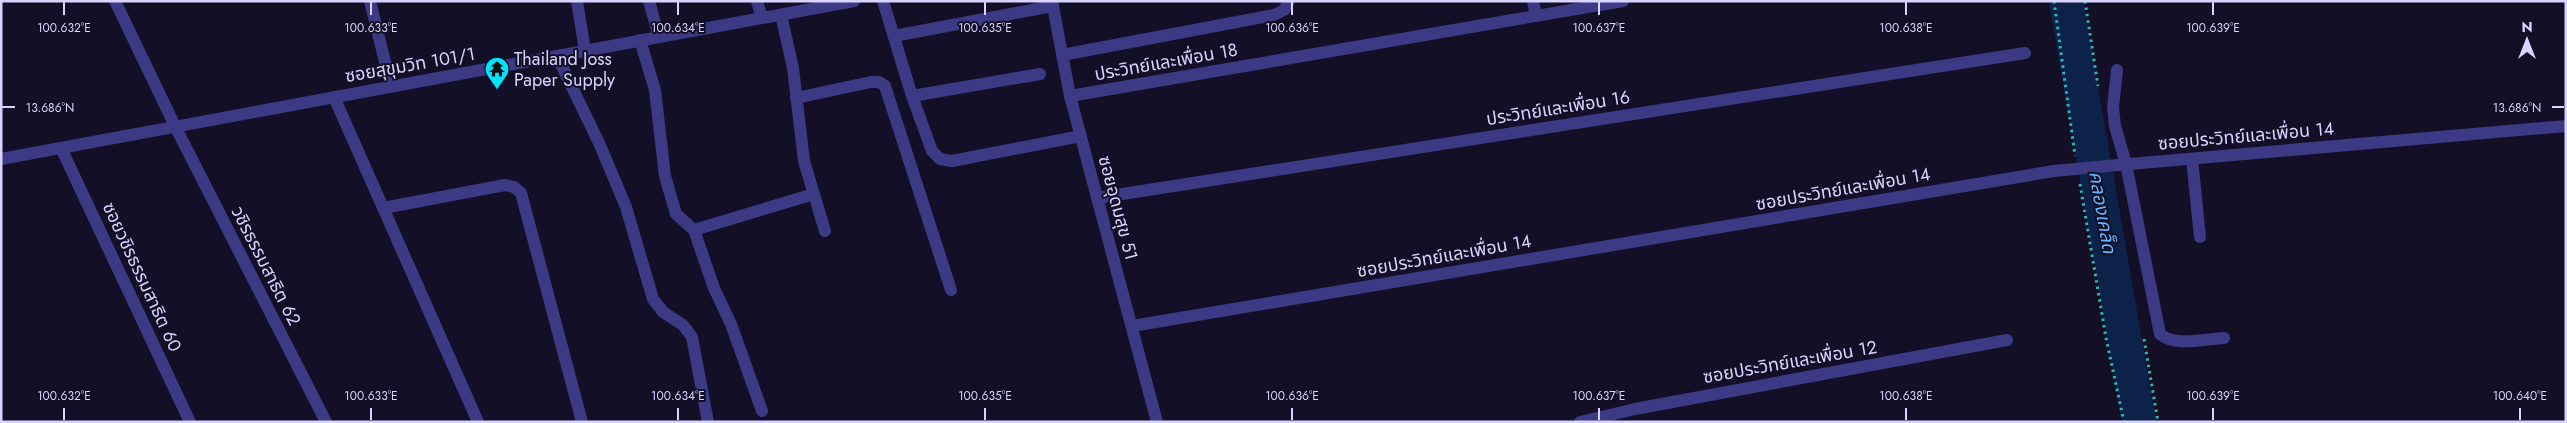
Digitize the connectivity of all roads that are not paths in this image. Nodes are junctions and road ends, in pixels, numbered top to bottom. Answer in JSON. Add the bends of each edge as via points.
{"nodes":[{"id":1,"x":115,"y":1,"type":"edge"},
{"id":2,"x":370,"y":1,"type":"edge"},
{"id":3,"x":577,"y":1,"type":"edge"},
{"id":4,"x":650,"y":1,"type":"edge"},
{"id":5,"x":757,"y":1,"type":"edge"},
{"id":6,"x":854,"y":1,"type":"edge"},
{"id":7,"x":883,"y":1,"type":"edge"},
{"id":8,"x":1289,"y":1,"type":"edge"},
{"id":9,"x":1534,"y":1,"type":"edge"},
{"id":10,"x":1622,"y":1,"type":"edge"},
{"id":11,"x":1053,"y":4,"type":"edge"},
{"id":12,"x":781,"y":14,"type":"junction"},
{"id":13,"x":1536,"y":16,"type":"junction"},
{"id":14,"x":762,"y":18,"type":"junction"},
{"id":15,"x":894,"y":36,"type":"junction"},
{"id":16,"x":659,"y":37,"type":"junction"},
{"id":17,"x":640,"y":40,"type":"junction"},
{"id":18,"x":585,"y":51,"type":"junction"},
{"id":19,"x":2025,"y":53,"type":"dead end"},
{"id":20,"x":1062,"y":55,"type":"junction"},
{"id":21,"x":557,"y":56,"type":"junction"},
{"id":22,"x":2117,"y":70,"type":"dead end"},
{"id":23,"x":1040,"y":74,"type":"dead end"},
{"id":24,"x":391,"y":86,"type":"junction"},
{"id":25,"x":912,"y":96,"type":"junction"},
{"id":26,"x":1070,"y":96,"type":"junction"},
{"id":27,"x":334,"y":97,"type":"junction"},
{"id":28,"x":796,"y":98,"type":"junction"},
{"id":29,"x":175,"y":126,"type":"junction"},
{"id":30,"x":2566,"y":126,"type":"edge"},
{"id":31,"x":1081,"y":136,"type":"junction"},
{"id":32,"x":61,"y":148,"type":"junction"},
{"id":33,"x":1,"y":158,"type":"edge"},
{"id":34,"x":2192,"y":159,"type":"junction"},
{"id":35,"x":2122,"y":165,"type":"junction"},
{"id":36,"x":814,"y":194,"type":"junction"},
{"id":37,"x":1097,"y":198,"type":"junction"},
{"id":38,"x":383,"y":208,"type":"junction"},
{"id":39,"x":694,"y":230,"type":"junction"},
{"id":40,"x":825,"y":232,"type":"dead end"},
{"id":41,"x":2200,"y":237,"type":"dead end"},
{"id":42,"x":951,"y":290,"type":"dead end"},
{"id":43,"x":1132,"y":326,"type":"junction"},
{"id":44,"x":2224,"y":338,"type":"dead end"},
{"id":45,"x":2007,"y":340,"type":"dead end"},
{"id":46,"x":762,"y":411,"type":"dead end"},
{"id":47,"x":190,"y":422,"type":"edge"},
{"id":48,"x":326,"y":422,"type":"edge"},
{"id":49,"x":478,"y":422,"type":"edge"},
{"id":50,"x":582,"y":422,"type":"edge"},
{"id":51,"x":708,"y":422,"type":"edge"},
{"id":52,"x":1158,"y":422,"type":"edge"},
{"id":53,"x":1580,"y":422,"type":"edge"}],
"edges":[{"from":1,"to":29,"type":"street","name":"วชิรธรรมสาธิต 62"},
{"from":2,"to":24,"type":"street"},
{"from":3,"to":18,"type":"street"},
{"from":4,"to":16,"type":"street"},
{"from":5,"to":14,"type":"street"},
{"from":6,"to":12,"type":"street","name":"ซอยสุขุมวิท 101/1"},
{"from":7,"to":15,"type":"street"},
{"from":8,"to":20,"type":"street","via":[[1284,10],[1274,15]]},
{"from":9,"to":13,"type":"street"},
{"from":10,"to":13,"type":"street","name":"ประวิทย์และเพื่อน 18"},
{"from":11,"to":15,"type":"street"},
{"from":11,"to":20,"type":"street","name":"ซอยอุดมสุข 51"},
{"from":12,"to":14,"type":"street","name":"ซอยสุขุมวิท 101/1"},
{"from":12,"to":28,"type":"street"},
{"from":13,"to":26,"type":"street","name":"ประวิทย์และเพื่อน 18"},
{"from":14,"to":16,"type":"street","name":"ซอยสุขุมวิท 101/1"},
{"from":15,"to":25,"type":"street"},
{"from":16,"to":17,"type":"street","name":"ซอยสุขุมวิท 101/1"},
{"from":17,"to":18,"type":"street","name":"ซอยสุขุมวิท 101/1"},
{"from":17,"to":39,"type":"street","via":[[655,90],[664,176],[676,214]]},
{"from":18,"to":21,"type":"street","name":"ซอยสุขุมวิท 101/1"},
{"from":19,"to":37,"type":"street","name":"ประวิทย์และเพื่อน 16"},
{"from":20,"to":26,"type":"street","name":"ซอยอุดมสุข 51"},
{"from":21,"to":24,"type":"street","name":"ซอยสุขุมวิท 101/1"},
{"from":21,"to":51,"type":"street","via":[[600,144],[626,207],[652,299],[663,312],[683,325],[692,337]]},
{"from":22,"to":35,"type":"street","via":[[2113,107]]},
{"from":23,"to":25,"type":"street"},
{"from":24,"to":27,"type":"street","name":"ซอยสุขุมวิท 101/1"},
{"from":25,"to":31,"type":"street","via":[[932,151],[940,159],[952,162]]},
{"from":26,"to":31,"type":"street","name":"ซอยอุดมสุข 51"},
{"from":27,"to":29,"type":"street","name":"ซอยสุขุมวิท 101/1"},
{"from":27,"to":38,"type":"street"},
{"from":28,"to":36,"type":"street","via":[[804,161]]},
{"from":28,"to":42,"type":"street","via":[[871,82],[885,86]]},
{"from":29,"to":32,"type":"street","name":"ซอยสุขุมวิท 101/1"},
{"from":29,"to":48,"type":"street","name":"วชิรธรรมสาธิต 62"},
{"from":30,"to":34,"type":"street","name":"ซอยประวิทย์และเพื่อน 14"},
{"from":31,"to":37,"type":"street","name":"ซอยอุดมสุข 51"},
{"from":32,"to":33,"type":"street","name":"ซอยสุขุมวิท 101/1"},
{"from":32,"to":47,"type":"street","name":"ซอยวชิรธรรมสาธิต 60"},
{"from":34,"to":35,"type":"street","name":"ซอยประวิทย์และเพื่อน 14"},
{"from":34,"to":41,"type":"street"},
{"from":35,"to":43,"type":"street","name":"ซอยประวิทย์และเพื่อน 14","bridge":true,"via":[[2054,171]]},
{"from":35,"to":44,"type":"street","via":[[2160,334],[2166,340],[2177,341]]},
{"from":36,"to":39,"type":"street"},
{"from":36,"to":40,"type":"street"},
{"from":37,"to":43,"type":"street","name":"ซอยอุดมสุข 51"},
{"from":38,"to":49,"type":"street"},
{"from":38,"to":50,"type":"street","via":[[506,185],[520,193]]},
{"from":39,"to":46,"type":"street"},
{"from":43,"to":52,"type":"street","name":"ซอยอุดมสุข 51"},
{"from":45,"to":53,"type":"street","name":"ซอยประวิทย์และเพื่อน 12","via":[[1636,408]]}]}
